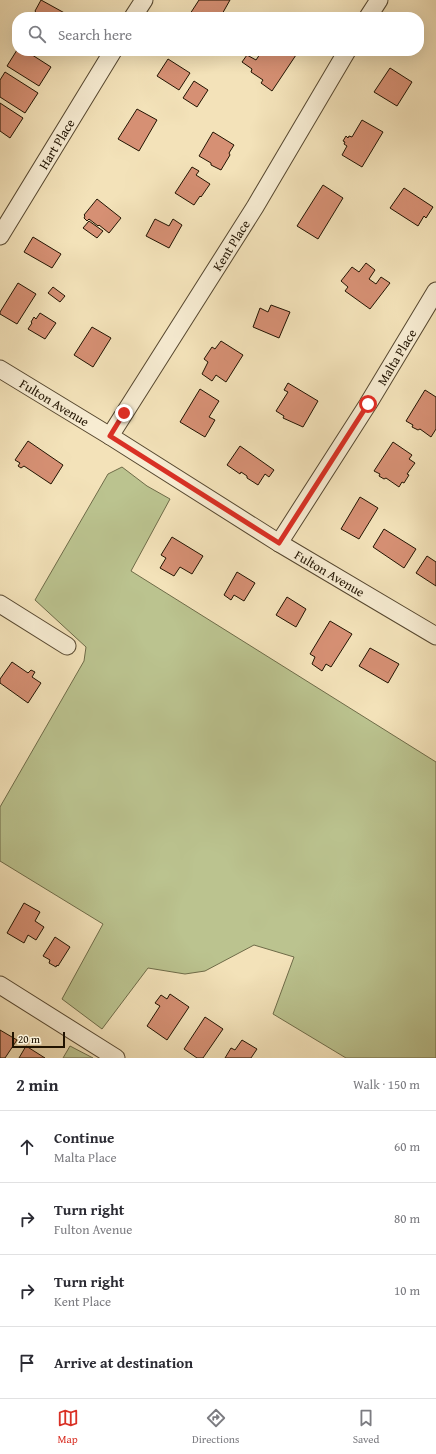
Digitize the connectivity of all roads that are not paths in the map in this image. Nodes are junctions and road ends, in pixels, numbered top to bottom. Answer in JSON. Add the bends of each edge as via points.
{"nodes":[{"id":1,"x":144,"y":0,"type":"edge"},
{"id":2,"x":379,"y":0,"type":"edge"},
{"id":3,"x":136,"y":12,"type":"edge"},
{"id":4,"x":371,"y":12,"type":"edge"},
{"id":5,"x":110,"y":56,"type":"edge"},
{"id":6,"x":344,"y":56,"type":"edge"},
{"id":7,"x":0,"y":236,"type":"edge"},
{"id":8,"x":436,"y":291,"type":"edge"},
{"id":9,"x":0,"y":369,"type":"edge"},
{"id":10,"x":110,"y":436,"type":"junction"},
{"id":11,"x":279,"y":543,"type":"junction"},
{"id":12,"x":0,"y":604,"type":"edge"},
{"id":13,"x":436,"y":636,"type":"edge"},
{"id":14,"x":67,"y":646,"type":"dead end"},
{"id":15,"x":0,"y":985,"type":"edge"},
{"id":16,"x":116,"y":1058,"type":"edge"}],
"edges":[{"from":1,"to":3,"type":"street"},
{"from":2,"to":4,"type":"street"},
{"from":5,"to":7,"type":"street","name":"Hart Place"},
{"from":6,"to":10,"type":"street","name":"Kent Place","via":[[255,207]]},
{"from":8,"to":11,"type":"street","name":"Malta Place","via":[[368,404]]},
{"from":9,"to":10,"type":"street","name":"Fulton Avenue"},
{"from":10,"to":11,"type":"street","name":"Fulton Avenue"},
{"from":11,"to":13,"type":"street","name":"Fulton Avenue"},
{"from":12,"to":14,"type":"street"},
{"from":15,"to":16,"type":"street"}]}
